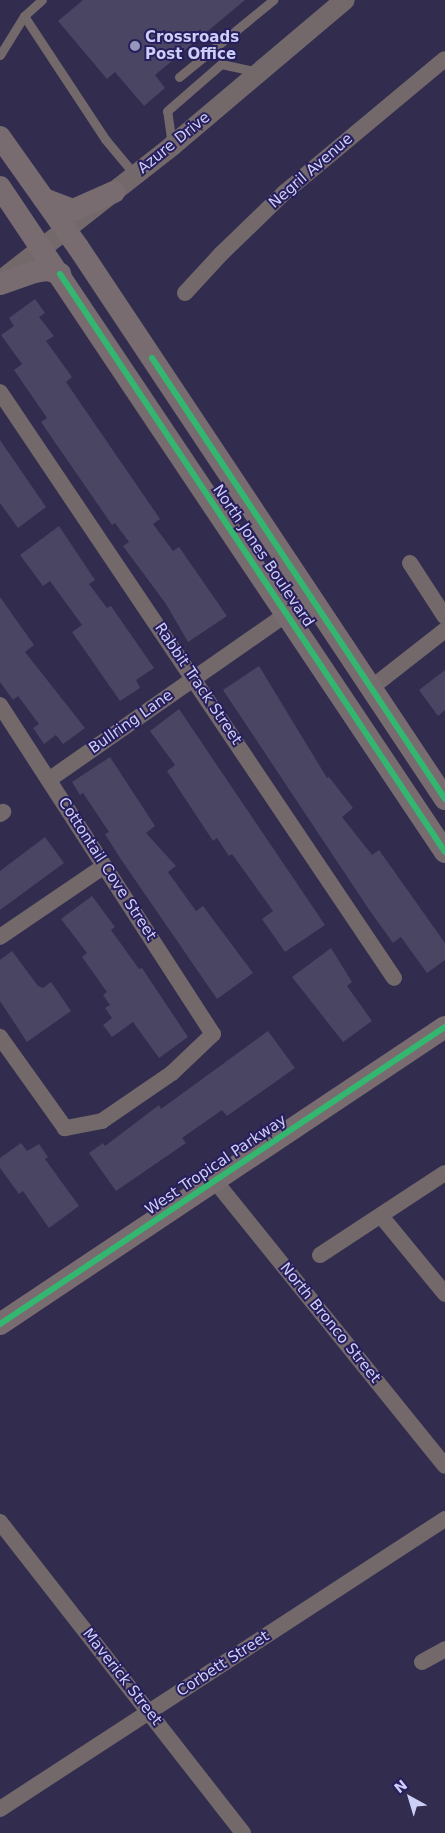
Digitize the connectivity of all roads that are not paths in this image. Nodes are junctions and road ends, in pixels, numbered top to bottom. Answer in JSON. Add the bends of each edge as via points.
{"nodes":[{"id":1,"x":42,"y":0,"type":"edge"},
{"id":2,"x":273,"y":0,"type":"edge"},
{"id":3,"x":335,"y":3,"type":"edge"},
{"id":4,"x":24,"y":16,"type":"junction"},
{"id":5,"x":0,"y":55,"type":"edge"},
{"id":6,"x":445,"y":60,"type":"edge"},
{"id":7,"x":259,"y":72,"type":"junction"},
{"id":8,"x":179,"y":77,"type":"dead end"},
{"id":9,"x":0,"y":137,"type":"edge"},
{"id":10,"x":172,"y":146,"type":"junction"},
{"id":11,"x":135,"y":175,"type":"junction"},
{"id":12,"x":0,"y":187,"type":"edge"},
{"id":13,"x":114,"y":192,"type":"junction"},
{"id":14,"x":44,"y":199,"type":"junction"},
{"id":15,"x":66,"y":230,"type":"junction"},
{"id":16,"x":43,"y":248,"type":"junction"},
{"id":17,"x":60,"y":274,"type":"junction"},
{"id":18,"x":0,"y":282,"type":"edge"},
{"id":19,"x":186,"y":293,"type":"dead end"},
{"id":20,"x":0,"y":392,"type":"edge"},
{"id":21,"x":410,"y":563,"type":"dead end"},
{"id":22,"x":311,"y":597,"type":"junction"},
{"id":23,"x":287,"y":614,"type":"junction"},
{"id":24,"x":445,"y":617,"type":"edge"},
{"id":25,"x":445,"y":630,"type":"edge"},
{"id":26,"x":194,"y":678,"type":"junction"},
{"id":27,"x":371,"y":688,"type":"junction"},
{"id":28,"x":0,"y":705,"type":"edge"},
{"id":29,"x":50,"y":779,"type":"junction"},
{"id":30,"x":445,"y":799,"type":"edge"},
{"id":31,"x":445,"y":852,"type":"edge"},
{"id":32,"x":103,"y":867,"type":"junction"},
{"id":33,"x":0,"y":937,"type":"edge"},
{"id":34,"x":394,"y":978,"type":"dead end"},
{"id":35,"x":445,"y":1027,"type":"edge"},
{"id":36,"x":0,"y":1037,"type":"edge"},
{"id":37,"x":445,"y":1173,"type":"edge"},
{"id":38,"x":216,"y":1180,"type":"junction"},
{"id":39,"x":380,"y":1216,"type":"junction"},
{"id":40,"x":320,"y":1255,"type":"dead end"},
{"id":41,"x":445,"y":1294,"type":"edge"},
{"id":42,"x":0,"y":1324,"type":"edge"},
{"id":43,"x":445,"y":1466,"type":"edge"},
{"id":44,"x":445,"y":1519,"type":"edge"},
{"id":45,"x":0,"y":1522,"type":"edge"},
{"id":46,"x":445,"y":1649,"type":"edge"},
{"id":47,"x":422,"y":1662,"type":"dead end"},
{"id":48,"x":149,"y":1712,"type":"junction"},
{"id":49,"x":0,"y":1809,"type":"edge"},
{"id":50,"x":243,"y":1833,"type":"edge"}],
"edges":[{"from":1,"to":4,"type":"lane"},
{"from":2,"to":8,"type":"lane"},
{"from":3,"to":7,"type":"street","name":"Azure Drive"},
{"from":4,"to":5,"type":"lane"},
{"from":4,"to":11,"type":"lane","via":[[105,139]]},
{"from":6,"to":19,"type":"street","name":"Negril Avenue","via":[[284,193],[220,254]]},
{"from":7,"to":10,"type":"street","name":"Azure Drive"},
{"from":7,"to":10,"type":"lane","via":[[221,64],[171,106],[167,111]]},
{"from":9,"to":14,"type":"main road","name":"North Jones Boulevard"},
{"from":10,"to":11,"type":"street","name":"Azure Drive"},
{"from":11,"to":13,"type":"street","name":"Azure Drive"},
{"from":12,"to":16,"type":"main road","name":"North Jones Boulevard"},
{"from":13,"to":14,"type":"main road","via":[[73,210]]},
{"from":13,"to":15,"type":"street","name":"Azure Drive"},
{"from":14,"to":15,"type":"main road","name":"North Jones Boulevard"},
{"from":15,"to":16,"type":"street","name":"Azure Drive"},
{"from":15,"to":22,"type":"main road","name":"North Jones Boulevard"},
{"from":16,"to":17,"type":"main road","name":"North Jones Boulevard"},
{"from":16,"to":18,"type":"street","name":"Azure Drive"},
{"from":17,"to":18,"type":"main road","via":[[48,270]]},
{"from":17,"to":23,"type":"main road","name":"North Jones Boulevard"},
{"from":20,"to":26,"type":"street","name":"Rabbit Track Street"},
{"from":21,"to":24,"type":"street"},
{"from":22,"to":23,"type":"street","name":"Bullring Lane"},
{"from":22,"to":27,"type":"main road","name":"North Jones Boulevard"},
{"from":23,"to":26,"type":"street","name":"Bullring Lane"},
{"from":23,"to":31,"type":"main road","name":"North Jones Boulevard"},
{"from":25,"to":27,"type":"street"},
{"from":26,"to":29,"type":"street","name":"Bullring Lane"},
{"from":26,"to":34,"type":"street","name":"Rabbit Track Street"},
{"from":27,"to":30,"type":"main road","name":"North Jones Boulevard"},
{"from":28,"to":29,"type":"street","name":"Cottontail Cove Street"},
{"from":29,"to":32,"type":"street","name":"Cottontail Cove Street"},
{"from":32,"to":33,"type":"street"},
{"from":32,"to":36,"type":"street","name":"Cottontail Cove Street","via":[[213,1034],[172,1073],[102,1121],[65,1128]]},
{"from":35,"to":38,"type":"main road","name":"West Tropical Parkway"},
{"from":37,"to":39,"type":"street"},
{"from":38,"to":42,"type":"main road","name":"West Tropical Parkway"},
{"from":38,"to":43,"type":"street","name":"North Bronco Street"},
{"from":39,"to":40,"type":"street"},
{"from":39,"to":41,"type":"street"},
{"from":44,"to":48,"type":"street","name":"Corbett Street"},
{"from":45,"to":48,"type":"street","name":"Maverick Street"},
{"from":46,"to":47,"type":"street"},
{"from":48,"to":49,"type":"street","name":"Corbett Street"},
{"from":48,"to":50,"type":"street","name":"Maverick Street"}]}
